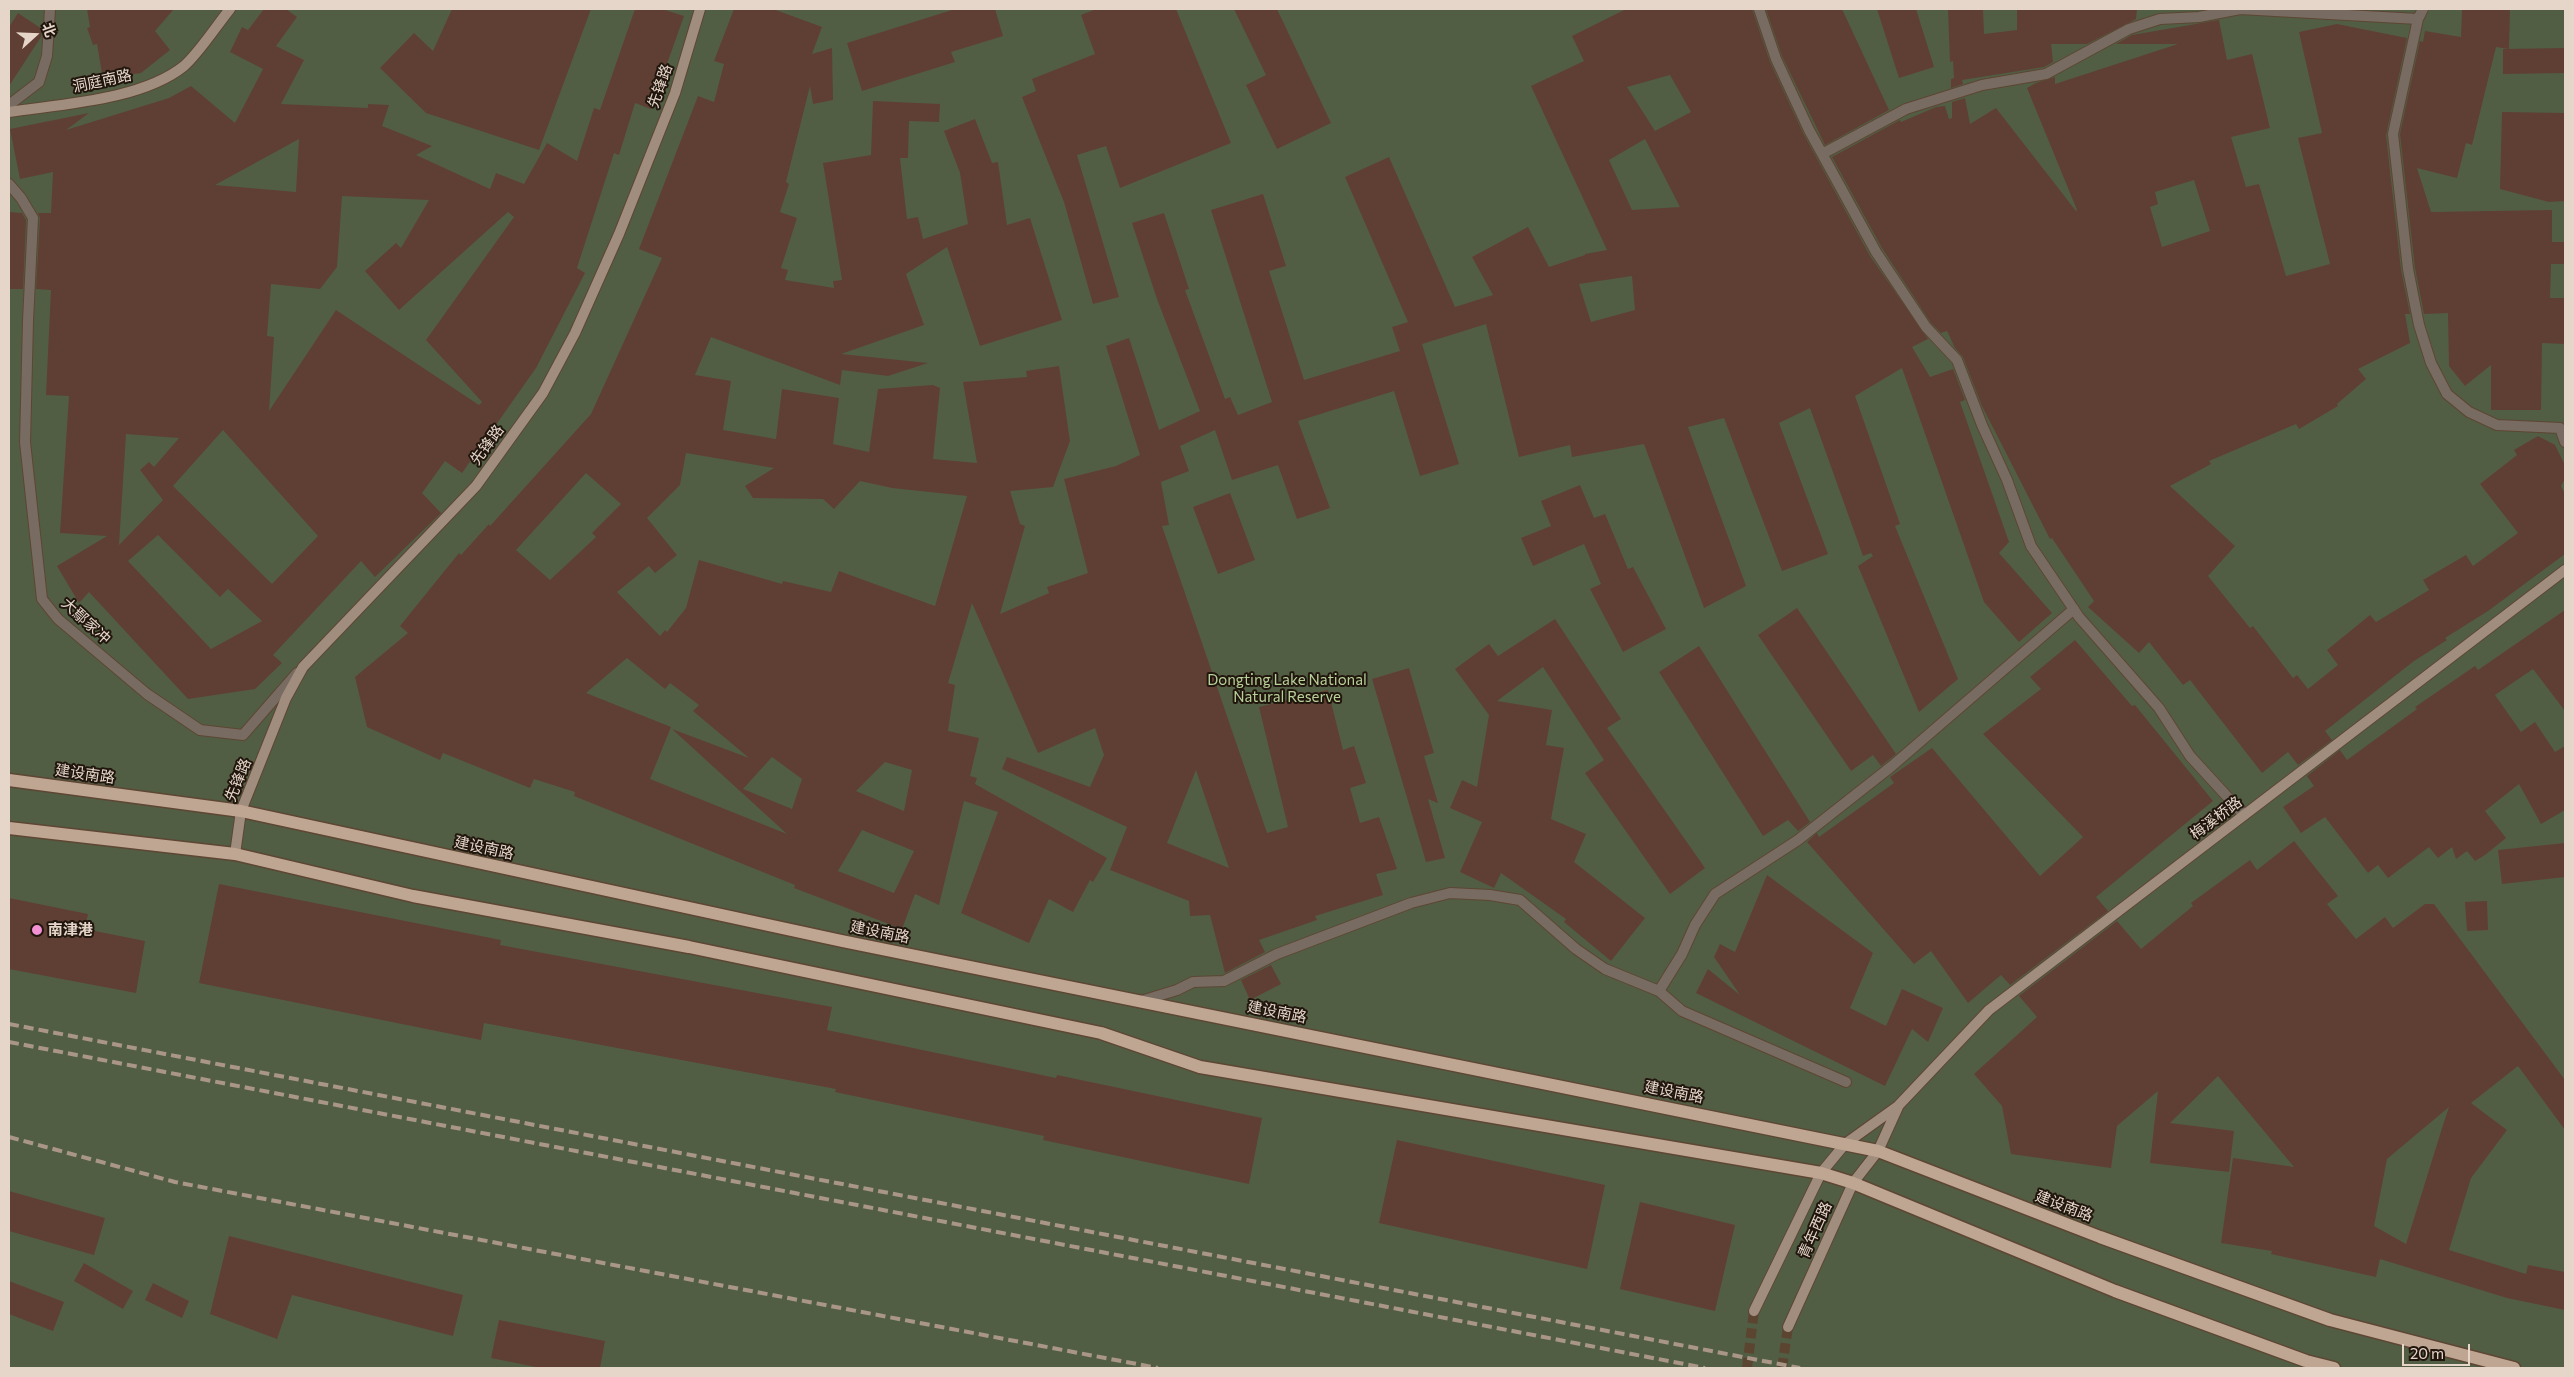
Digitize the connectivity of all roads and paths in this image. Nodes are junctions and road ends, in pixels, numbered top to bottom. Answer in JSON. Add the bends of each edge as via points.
{"nodes":[{"id":1,"x":50,"y":9,"type":"edge"},
{"id":2,"x":230,"y":9,"type":"edge"},
{"id":3,"x":700,"y":9,"type":"edge"},
{"id":4,"x":1759,"y":9,"type":"edge"},
{"id":5,"x":2423,"y":9,"type":"edge"},
{"id":6,"x":2418,"y":19,"type":"junction"},
{"id":7,"x":9,"y":104,"type":"edge"},
{"id":8,"x":9,"y":112,"type":"edge"},
{"id":9,"x":1822,"y":154,"type":"junction"},
{"id":10,"x":9,"y":184,"type":"edge"},
{"id":11,"x":2565,"y":442,"type":"edge"},
{"id":12,"x":2565,"y":570,"type":"edge"},
{"id":13,"x":2074,"y":609,"type":"junction"},
{"id":14,"x":303,"y":667,"type":"junction"},
{"id":15,"x":9,"y":780,"type":"edge"},
{"id":16,"x":241,"y":811,"type":"junction"},
{"id":17,"x":2244,"y":815,"type":"junction"},
{"id":18,"x":9,"y":828,"type":"edge"},
{"id":19,"x":234,"y":854,"type":"junction"},
{"id":20,"x":1660,"y":991,"type":"junction"},
{"id":21,"x":1141,"y":1001,"type":"junction"},
{"id":22,"x":1846,"y":1082,"type":"dead end"},
{"id":23,"x":1898,"y":1106,"type":"junction"},
{"id":24,"x":1844,"y":1144,"type":"junction"},
{"id":25,"x":1878,"y":1151,"type":"junction"},
{"id":26,"x":1821,"y":1172,"type":"junction"},
{"id":27,"x":1853,"y":1183,"type":"junction"},
{"id":28,"x":1754,"y":1312,"type":"tunnel mouth"},
{"id":29,"x":1788,"y":1327,"type":"tunnel mouth"},
{"id":30,"x":2334,"y":1368,"type":"edge"},
{"id":31,"x":2514,"y":1368,"type":"edge"}],
"edges":[{"from":1,"to":7,"type":"street","via":[[47,56],[39,82]]},
{"from":2,"to":8,"type":"main road","name":"洞庭南路","via":[[185,65],[149,85],[116,96]]},
{"from":3,"to":14,"type":"main road","name":"先锋路","via":[[675,93],[619,234],[575,334],[543,393],[476,486]]},
{"from":4,"to":9,"type":"street","via":[[1776,59]]},
{"from":5,"to":6,"type":"street"},
{"from":6,"to":9,"type":"street","via":[[2240,9],[2199,17],[2160,19],[2129,29],[2046,74],[1982,85],[1906,109]]},
{"from":6,"to":11,"type":"street","via":[[2392,134],[2408,269],[2419,325],[2431,362],[2447,394],[2469,412],[2497,425],[2560,428]]},
{"from":9,"to":13,"type":"street","via":[[1876,252],[1926,327],[1957,360],[2031,546]]},
{"from":10,"to":14,"type":"street","name":"大鄢家冲","via":[[33,218],[25,442],[42,599],[58,619],[147,694],[200,730],[243,735]]},
{"from":12,"to":17,"type":"main road","name":"梅溪桥路"},
{"from":13,"to":17,"type":"street","via":[[2159,708],[2190,756]]},
{"from":13,"to":20,"type":"street","via":[[1892,766],[1798,840],[1715,894]]},
{"from":14,"to":16,"type":"main road","name":"先锋路","via":[[286,698]]},
{"from":15,"to":16,"type":"main road","name":"建设南路"},
{"from":16,"to":19,"type":"main road","name":"先锋路"},
{"from":16,"to":21,"type":"main road","name":"建设南路","via":[[842,941]]},
{"from":17,"to":23,"type":"main road","name":"梅溪桥路","via":[[1989,1010]]},
{"from":18,"to":19,"type":"main road"},
{"from":19,"to":26,"type":"main road","via":[[414,896],[690,947],[1101,1033],[1200,1067]]},
{"from":20,"to":21,"type":"street","via":[[1605,969],[1576,949],[1520,900],[1450,893],[1411,903],[1277,954],[1224,981],[1193,982]]},
{"from":20,"to":22,"type":"street","via":[[1682,1011]]},
{"from":21,"to":24,"type":"main road","name":"建设南路"},
{"from":23,"to":24,"type":"main road","name":"青年西路"},
{"from":23,"to":25,"type":"main road","name":"青年西路"},
{"from":24,"to":25,"type":"main road","name":"建设南路"},
{"from":24,"to":26,"type":"main road","name":"青年西路"},
{"from":25,"to":27,"type":"main road","name":"青年西路"},
{"from":25,"to":31,"type":"main road","name":"建设南路","via":[[2100,1237],[2330,1320]]},
{"from":26,"to":27,"type":"main road"},
{"from":26,"to":28,"type":"main road","name":"青年西路"},
{"from":27,"to":29,"type":"main road","name":"青年西路"},
{"from":27,"to":30,"type":"main road","via":[[2116,1290],[2306,1361]]}]}
